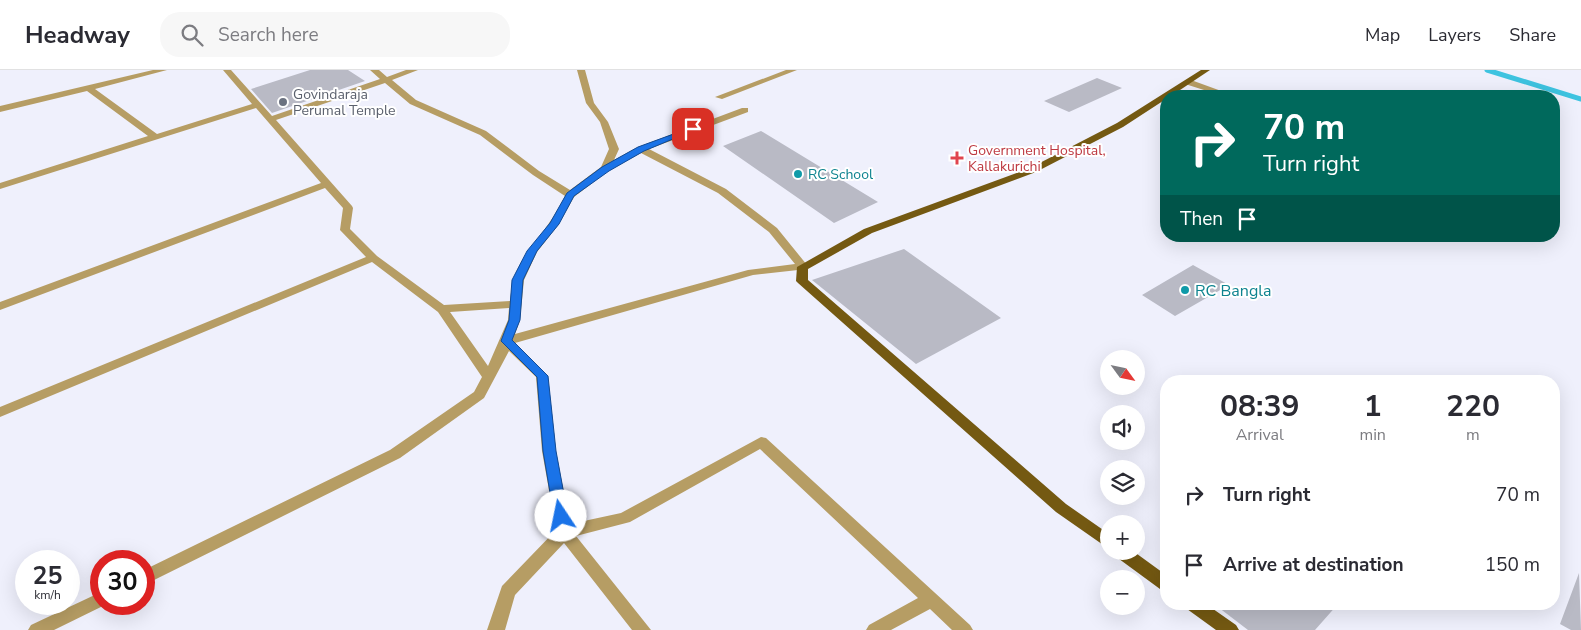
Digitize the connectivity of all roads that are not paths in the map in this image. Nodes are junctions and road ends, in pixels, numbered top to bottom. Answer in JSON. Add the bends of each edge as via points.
{"nodes":[{"id":1,"x":164,"y":70,"type":"edge"},
{"id":2,"x":227,"y":70,"type":"edge"},
{"id":3,"x":374,"y":70,"type":"edge"},
{"id":4,"x":414,"y":70,"type":"edge"},
{"id":5,"x":581,"y":70,"type":"edge"},
{"id":6,"x":793,"y":70,"type":"edge"},
{"id":7,"x":1206,"y":70,"type":"edge"},
{"id":8,"x":388,"y":79,"type":"junction"},
{"id":9,"x":1188,"y":82,"type":"junction"},
{"id":10,"x":89,"y":88,"type":"junction"},
{"id":11,"x":1176,"y":90,"type":"edge"},
{"id":12,"x":1213,"y":90,"type":"edge"},
{"id":13,"x":719,"y":97,"type":"dead end"},
{"id":14,"x":1160,"y":100,"type":"edge"},
{"id":15,"x":258,"y":105,"type":"junction"},
{"id":16,"x":0,"y":109,"type":"edge"},
{"id":17,"x":745,"y":110,"type":"dead end"},
{"id":18,"x":271,"y":120,"type":"junction"},
{"id":19,"x":155,"y":137,"type":"junction"},
{"id":20,"x":641,"y":149,"type":"junction"},
{"id":21,"x":606,"y":169,"type":"junction"},
{"id":22,"x":328,"y":184,"type":"junction"},
{"id":23,"x":0,"y":186,"type":"edge"},
{"id":24,"x":570,"y":195,"type":"junction"},
{"id":25,"x":373,"y":258,"type":"junction"},
{"id":26,"x":803,"y":267,"type":"junction"},
{"id":27,"x":515,"y":304,"type":"junction"},
{"id":28,"x":0,"y":306,"type":"edge"},
{"id":29,"x":442,"y":309,"type":"junction"},
{"id":30,"x":506,"y":341,"type":"junction"},
{"id":31,"x":489,"y":377,"type":"junction"},
{"id":32,"x":0,"y":412,"type":"edge"},
{"id":33,"x":564,"y":532,"type":"junction"},
{"id":34,"x":1100,"y":536,"type":"edge"},
{"id":35,"x":1133,"y":560,"type":"edge"},
{"id":36,"x":155,"y":573,"type":"edge"},
{"id":37,"x":1160,"y":580,"type":"edge"},
{"id":38,"x":932,"y":600,"type":"junction"},
{"id":39,"x":90,"y":604,"type":"edge"},
{"id":40,"x":1202,"y":610,"type":"edge"},
{"id":41,"x":37,"y":630,"type":"edge"},
{"id":42,"x":496,"y":630,"type":"edge"},
{"id":43,"x":642,"y":630,"type":"edge"},
{"id":44,"x":875,"y":630,"type":"edge"},
{"id":45,"x":964,"y":630,"type":"edge"},
{"id":46,"x":1230,"y":630,"type":"edge"}],
"edges":[{"from":1,"to":10,"type":"street"},
{"from":2,"to":15,"type":"street"},
{"from":3,"to":8,"type":"street"},
{"from":4,"to":8,"type":"street"},
{"from":5,"to":21,"type":"street","via":[[590,103],[604,122],[614,149]]},
{"from":6,"to":13,"type":"street"},
{"from":7,"to":9,"type":"main road"},
{"from":8,"to":18,"type":"street"},
{"from":8,"to":24,"type":"street","via":[[413,102],[483,133]]},
{"from":9,"to":11,"type":"main road"},
{"from":9,"to":12,"type":"street"},
{"from":10,"to":16,"type":"street"},
{"from":10,"to":19,"type":"street"},
{"from":14,"to":26,"type":"main road","via":[[1120,126],[1033,170],[868,232]]},
{"from":15,"to":18,"type":"street"},
{"from":15,"to":19,"type":"street"},
{"from":17,"to":20,"type":"street"},
{"from":18,"to":22,"type":"street"},
{"from":19,"to":23,"type":"street"},
{"from":20,"to":21,"type":"street"},
{"from":20,"to":26,"type":"street","via":[[722,191],[773,230]]},
{"from":21,"to":24,"type":"street"},
{"from":22,"to":25,"type":"street","via":[[348,208],[345,230]]},
{"from":22,"to":28,"type":"street"},
{"from":24,"to":27,"type":"street","via":[[554,224],[532,251],[518,280]]},
{"from":25,"to":29,"type":"street"},
{"from":25,"to":32,"type":"street"},
{"from":26,"to":30,"type":"street","via":[[752,272]]},
{"from":26,"to":34,"type":"main road","via":[[802,281],[840,316],[1061,508]]},
{"from":27,"to":29,"type":"street"},
{"from":27,"to":30,"type":"street","via":[[514,320]]},
{"from":29,"to":31,"type":"street"},
{"from":30,"to":31,"type":"street"},
{"from":30,"to":33,"type":"street","via":[[542,376],[549,451]]},
{"from":31,"to":36,"type":"street","via":[[479,395],[395,454]]},
{"from":33,"to":38,"type":"street","via":[[625,518],[761,442]]},
{"from":33,"to":42,"type":"street","via":[[508,591]]},
{"from":33,"to":43,"type":"street"},
{"from":35,"to":37,"type":"main road"},
{"from":38,"to":44,"type":"street"},
{"from":38,"to":45,"type":"street"},
{"from":39,"to":41,"type":"street"},
{"from":40,"to":46,"type":"main road"}]}
